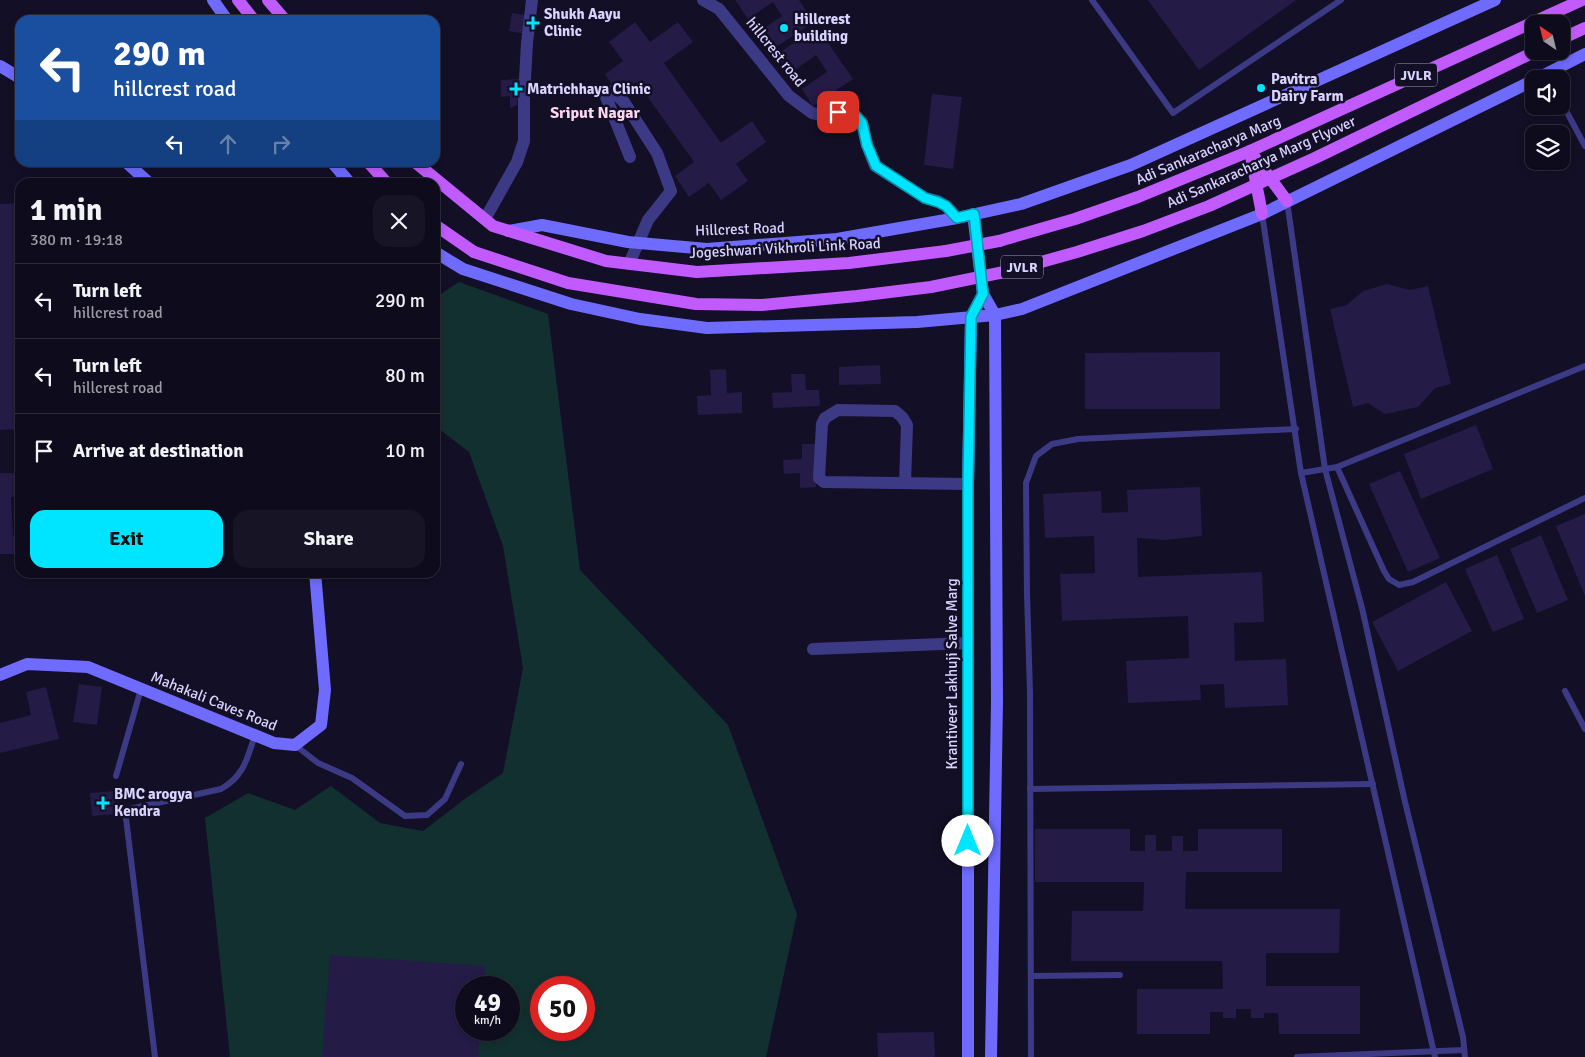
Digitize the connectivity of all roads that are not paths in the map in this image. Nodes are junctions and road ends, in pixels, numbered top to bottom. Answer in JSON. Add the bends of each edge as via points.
{"nodes":[{"id":1,"x":213,"y":0,"type":"edge"},
{"id":2,"x":238,"y":0,"type":"edge"},
{"id":3,"x":268,"y":0,"type":"edge"},
{"id":4,"x":532,"y":0,"type":"edge"},
{"id":5,"x":703,"y":0,"type":"edge"},
{"id":6,"x":1092,"y":0,"type":"edge"},
{"id":7,"x":1495,"y":0,"type":"edge"},
{"id":8,"x":1582,"y":0,"type":"edge"},
{"id":9,"x":1336,"y":1,"type":"edge"},
{"id":10,"x":224,"y":15,"type":"edge"},
{"id":11,"x":250,"y":15,"type":"edge"},
{"id":12,"x":281,"y":15,"type":"edge"},
{"id":13,"x":1585,"y":28,"type":"edge"},
{"id":14,"x":1570,"y":35,"type":"edge"},
{"id":15,"x":1585,"y":54,"type":"edge"},
{"id":16,"x":1525,"y":56,"type":"edge"},
{"id":17,"x":0,"y":66,"type":"edge"},
{"id":18,"x":1553,"y":70,"type":"edge"},
{"id":19,"x":15,"y":75,"type":"edge"},
{"id":20,"x":1525,"y":84,"type":"edge"},
{"id":21,"x":1568,"y":115,"type":"edge"},
{"id":22,"x":1585,"y":146,"type":"edge"},
{"id":23,"x":1250,"y":151,"type":"junction"},
{"id":24,"x":630,"y":157,"type":"dead end"},
{"id":25,"x":132,"y":167,"type":"edge"},
{"id":26,"x":336,"y":167,"type":"edge"},
{"id":27,"x":372,"y":167,"type":"edge"},
{"id":28,"x":421,"y":167,"type":"edge"},
{"id":29,"x":144,"y":178,"type":"edge"},
{"id":30,"x":346,"y":178,"type":"edge"},
{"id":31,"x":382,"y":178,"type":"edge"},
{"id":32,"x":434,"y":178,"type":"edge"},
{"id":33,"x":440,"y":183,"type":"edge"},
{"id":34,"x":1287,"y":201,"type":"junction"},
{"id":35,"x":974,"y":214,"type":"junction"},
{"id":36,"x":1262,"y":214,"type":"junction"},
{"id":37,"x":957,"y":218,"type":"junction"},
{"id":38,"x":485,"y":220,"type":"junction"},
{"id":39,"x":440,"y":229,"type":"edge"},
{"id":40,"x":508,"y":231,"type":"junction"},
{"id":41,"x":639,"y":243,"type":"junction"},
{"id":42,"x":946,"y":251,"type":"joint"},
{"id":43,"x":440,"y":255,"type":"edge"},
{"id":44,"x":629,"y":264,"type":"junction"},
{"id":45,"x":983,"y":294,"type":"junction"},
{"id":46,"x":996,"y":315,"type":"junction"},
{"id":47,"x":971,"y":317,"type":"junction"},
{"id":48,"x":1585,"y":366,"type":"edge"},
{"id":49,"x":1296,"y":429,"type":"junction"},
{"id":50,"x":1337,"y":468,"type":"junction"},
{"id":51,"x":1325,"y":469,"type":"junction"},
{"id":52,"x":1301,"y":472,"type":"junction"},
{"id":53,"x":905,"y":483,"type":"junction"},
{"id":54,"x":968,"y":484,"type":"junction"},
{"id":55,"x":1585,"y":498,"type":"edge"},
{"id":56,"x":316,"y":578,"type":"edge"},
{"id":57,"x":968,"y":643,"type":"junction"},
{"id":58,"x":813,"y":649,"type":"dead end"},
{"id":59,"x":0,"y":676,"type":"edge"},
{"id":60,"x":141,"y":689,"type":"junction"},
{"id":61,"x":1565,"y":691,"type":"dead end"},
{"id":62,"x":1585,"y":729,"type":"edge"},
{"id":63,"x":255,"y":736,"type":"junction"},
{"id":64,"x":295,"y":745,"type":"junction"},
{"id":65,"x":461,"y":764,"type":"dead end"},
{"id":66,"x":116,"y":776,"type":"dead end"},
{"id":67,"x":1373,"y":784,"type":"junction"},
{"id":68,"x":1030,"y":789,"type":"junction"},
{"id":69,"x":1120,"y":975,"type":"dead end"},
{"id":70,"x":1031,"y":976,"type":"junction"},
{"id":71,"x":1464,"y":1050,"type":"junction"},
{"id":72,"x":1434,"y":1055,"type":"edge"},
{"id":73,"x":155,"y":1057,"type":"edge"},
{"id":74,"x":968,"y":1057,"type":"edge"},
{"id":75,"x":992,"y":1057,"type":"edge"},
{"id":76,"x":1031,"y":1057,"type":"edge"},
{"id":77,"x":1296,"y":1057,"type":"edge"},
{"id":78,"x":1465,"y":1057,"type":"edge"}],
"edges":[{"from":1,"to":10,"type":"street"},
{"from":2,"to":11,"type":"main road"},
{"from":3,"to":12,"type":"main road"},
{"from":4,"to":38,"type":"street","via":[[527,43],[524,141],[517,162]]},
{"from":5,"to":37,"type":"street","name":"hillcrest road","via":[[719,9],[800,106],[822,115],[854,114],[862,123],[876,166],[925,198],[946,206]]},
{"from":6,"to":9,"type":"lane","via":[[1173,113]]},
{"from":7,"to":35,"type":"street","name":"Hillcrest Road","via":[[1131,165],[1021,204]]},
{"from":8,"to":23,"type":"main road","name":"Adi Sankaracharya Marg","number":"JVLR"},
{"from":13,"to":14,"type":"main road"},
{"from":15,"to":18,"type":"street"},
{"from":16,"to":39,"type":"main road","name":"Adi Sankaracharya Marg Flyover","number":"JVLR","bridge":true,"via":[[1209,206],[1077,252],[1009,271],[931,287],[761,305],[696,304],[568,283],[474,252]]},
{"from":17,"to":19,"type":"street"},
{"from":20,"to":34,"type":"street"},
{"from":21,"to":22,"type":"lane"},
{"from":23,"to":34,"type":"main road"},
{"from":23,"to":36,"type":"main road"},
{"from":23,"to":42,"type":"main road","name":"Adi Sankaracharya Marg","number":"JVLR","bridge":true,"via":[[1075,219],[999,241]]},
{"from":24,"to":41,"type":"street","via":[[606,97],[608,92],[612,91],[624,102],[657,152],[671,191],[648,220]]},
{"from":25,"to":29,"type":"street"},
{"from":26,"to":30,"type":"street"},
{"from":27,"to":31,"type":"main road"},
{"from":28,"to":32,"type":"main road","name":"Jogeshwari Vikhroli Link Road","number":"JVLR"},
{"from":33,"to":38,"type":"main road","name":"Jogeshwari Vikhroli Link Road","number":"JVLR"},
{"from":34,"to":36,"type":"street"},
{"from":34,"to":51,"type":"lane"},
{"from":35,"to":37,"type":"street","name":"Hillcrest Road"},
{"from":35,"to":45,"type":"street"},
{"from":36,"to":46,"type":"street","via":[[1022,308]]},
{"from":36,"to":49,"type":"lane"},
{"from":37,"to":41,"type":"street","name":"Hillcrest Road","via":[[837,240],[707,249]]},
{"from":38,"to":40,"type":"main road","name":"Jogeshwari Vikhroli Link Road","number":"JVLR"},
{"from":40,"to":41,"type":"street","name":"Hillcrest Road","via":[[542,225]]},
{"from":40,"to":44,"type":"main road","name":"Jogeshwari Vikhroli Link Road","number":"JVLR","via":[[606,261]]},
{"from":41,"to":44,"type":"street"},
{"from":42,"to":44,"type":"main road","name":"Jogeshwari Vikhroli Link Road","number":"JVLR","via":[[849,263],[697,272]]},
{"from":43,"to":47,"type":"street","via":[[463,269],[570,304],[640,319],[708,328],[917,322]]},
{"from":45,"to":46,"type":"street"},
{"from":45,"to":47,"type":"street","name":"Krantiveer Lakhuji Salve Marg"},
{"from":46,"to":47,"type":"street"},
{"from":46,"to":75,"type":"street","via":[[997,702]]},
{"from":47,"to":54,"type":"street","name":"Krantiveer Lakhuji Salve Marg"},
{"from":48,"to":50,"type":"lane"},
{"from":49,"to":52,"type":"lane"},
{"from":49,"to":68,"type":"lane","via":[[1078,439],[1052,444],[1036,456],[1026,483]]},
{"from":50,"to":51,"type":"lane"},
{"from":50,"to":55,"type":"lane","via":[[1384,571],[1399,585],[1413,582]]},
{"from":51,"to":52,"type":"lane"},
{"from":51,"to":71,"type":"lane","via":[[1362,608],[1404,802]]},
{"from":52,"to":67,"type":"lane"},
{"from":53,"to":53,"type":"street","via":[[822,481],[819,478],[825,418],[838,410],[895,411],[907,425]]},
{"from":53,"to":54,"type":"street"},
{"from":54,"to":57,"type":"street","name":"Krantiveer Lakhuji Salve Marg"},
{"from":56,"to":64,"type":"street","via":[[325,690],[321,725]]},
{"from":57,"to":58,"type":"street"},
{"from":57,"to":74,"type":"street","name":"Krantiveer Lakhuji Salve Marg"},
{"from":59,"to":60,"type":"street","name":"Mahakali Caves Road","via":[[27,664],[88,667]]},
{"from":60,"to":63,"type":"street","name":"Mahakali Caves Road"},
{"from":60,"to":66,"type":"lane"},
{"from":61,"to":62,"type":"lane"},
{"from":63,"to":64,"type":"street","name":"Mahakali Caves Road","via":[[274,743]]},
{"from":63,"to":73,"type":"lane","via":[[243,769],[233,782],[221,789],[125,810]]},
{"from":64,"to":65,"type":"lane","via":[[318,763],[352,778],[405,816],[427,815],[445,799]]},
{"from":67,"to":68,"type":"lane"},
{"from":67,"to":72,"type":"lane"},
{"from":68,"to":70,"type":"lane"},
{"from":69,"to":70,"type":"lane"},
{"from":70,"to":76,"type":"lane"},
{"from":71,"to":72,"type":"lane"},
{"from":71,"to":78,"type":"lane"},
{"from":72,"to":77,"type":"lane"}]}
